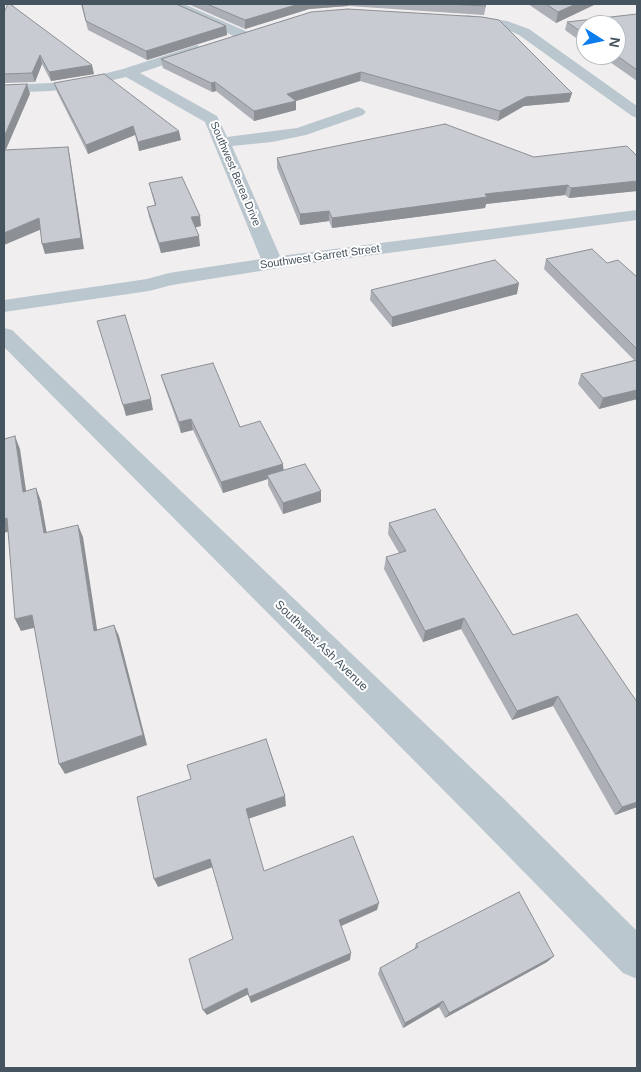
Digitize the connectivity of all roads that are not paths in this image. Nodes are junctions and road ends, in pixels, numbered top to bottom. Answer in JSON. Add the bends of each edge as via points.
{"nodes":[{"id":1,"x":174,"y":4,"type":"edge"},
{"id":2,"x":452,"y":18,"type":"edge"},
{"id":3,"x":259,"y":30,"type":"edge"},
{"id":4,"x":243,"y":35,"type":"junction"},
{"id":5,"x":225,"y":40,"type":"edge"},
{"id":6,"x":207,"y":46,"type":"edge"},
{"id":7,"x":128,"y":72,"type":"junction"},
{"id":8,"x":4,"y":89,"type":"edge"},
{"id":9,"x":358,"y":112,"type":"dead end"},
{"id":10,"x":637,"y":113,"type":"edge"},
{"id":11,"x":222,"y":142,"type":"junction"},
{"id":12,"x":637,"y":215,"type":"edge"},
{"id":13,"x":617,"y":218,"type":"junction"},
{"id":14,"x":637,"y":234,"type":"edge"},
{"id":15,"x":273,"y":263,"type":"junction"},
{"id":16,"x":4,"y":306,"type":"edge"},
{"id":17,"x":4,"y":335,"type":"edge"},
{"id":18,"x":637,"y":959,"type":"edge"}],
"edges":[{"from":1,"to":4,"type":"street"},
{"from":2,"to":10,"type":"street","via":[[508,25],[524,32]]},
{"from":3,"to":4,"type":"street"},
{"from":4,"to":5,"type":"street"},
{"from":6,"to":7,"type":"street"},
{"from":7,"to":8,"type":"street","via":[[60,86]]},
{"from":7,"to":11,"type":"street","name":"Southwest Berea Drive","via":[[212,119]]},
{"from":9,"to":11,"type":"street","via":[[300,132]]},
{"from":11,"to":15,"type":"street","name":"Southwest Berea Drive"},
{"from":12,"to":13,"type":"street","name":"Southwest Garrett Street"},
{"from":13,"to":14,"type":"street"},
{"from":13,"to":15,"type":"street","name":"Southwest Garrett Street"},
{"from":15,"to":16,"type":"street","name":"Southwest Garrett Street"},
{"from":17,"to":18,"type":"street","name":"Southwest Ash Avenue"}]}
